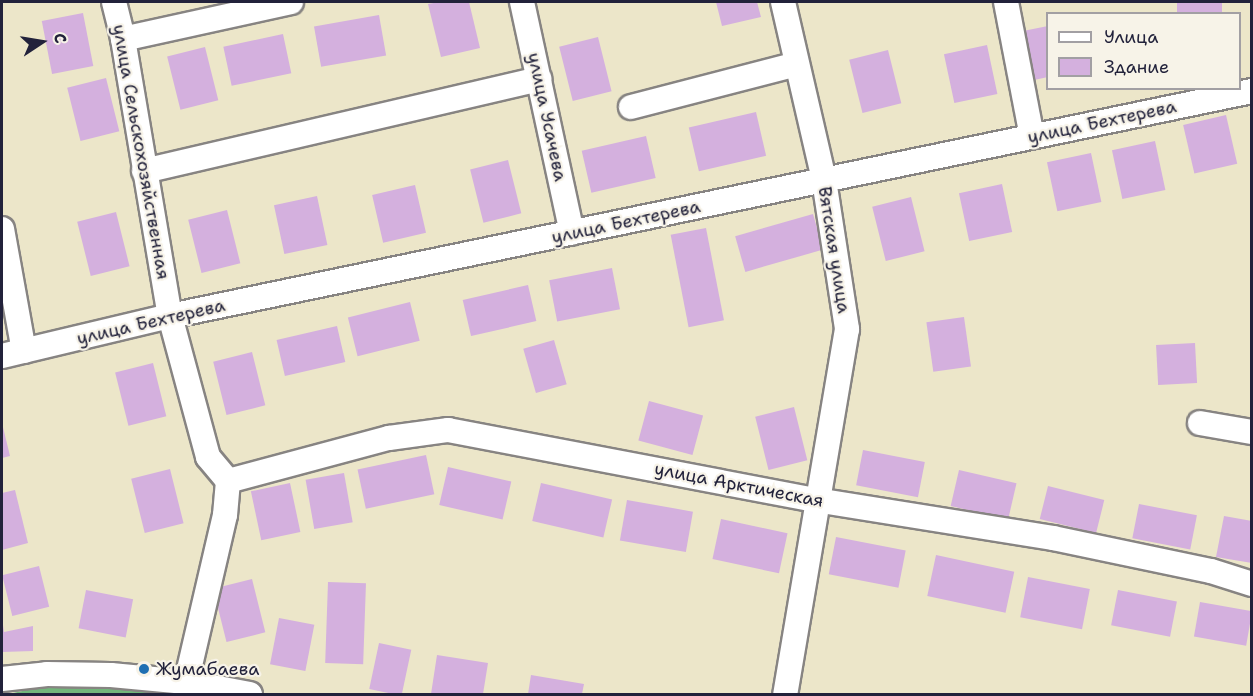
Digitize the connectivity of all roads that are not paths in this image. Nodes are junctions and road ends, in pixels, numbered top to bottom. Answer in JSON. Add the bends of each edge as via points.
{"nodes":[{"id":1,"x":114,"y":2,"type":"edge"},
{"id":2,"x":291,"y":2,"type":"edge"},
{"id":3,"x":522,"y":2,"type":"edge"},
{"id":4,"x":783,"y":2,"type":"edge"},
{"id":5,"x":1006,"y":2,"type":"edge"},
{"id":6,"x":123,"y":39,"type":"junction"},
{"id":7,"x":797,"y":64,"type":"junction"},
{"id":8,"x":539,"y":79,"type":"junction"},
{"id":9,"x":1251,"y":91,"type":"edge"},
{"id":10,"x":631,"y":107,"type":"dead end"},
{"id":11,"x":1032,"y":137,"type":"junction"},
{"id":12,"x":144,"y":171,"type":"junction"},
{"id":13,"x":824,"y":180,"type":"junction"},
{"id":14,"x":2,"y":230,"type":"edge"},
{"id":15,"x":572,"y":233,"type":"junction"},
{"id":16,"x":170,"y":316,"type":"junction"},
{"id":17,"x":13,"y":353,"type":"edge"},
{"id":18,"x":1200,"y":423,"type":"dead end"},
{"id":19,"x":1251,"y":432,"type":"edge"},
{"id":20,"x":228,"y":481,"type":"junction"},
{"id":21,"x":816,"y":500,"type":"junction"},
{"id":22,"x":1251,"y":584,"type":"edge"},
{"id":23,"x":2,"y":679,"type":"edge"},
{"id":24,"x":186,"y":682,"type":"junction"},
{"id":25,"x":250,"y":694,"type":"edge"},
{"id":26,"x":784,"y":694,"type":"edge"}],
"edges":[{"from":1,"to":6,"type":"street","name":"улица Сельскохозяйственная"},
{"from":2,"to":6,"type":"street"},
{"from":3,"to":8,"type":"street","name":"улица Усачева"},
{"from":4,"to":7,"type":"street","name":"Вятская улица"},
{"from":5,"to":11,"type":"street"},
{"from":6,"to":12,"type":"street","name":"улица Сельскохозяйственная"},
{"from":7,"to":10,"type":"street"},
{"from":7,"to":13,"type":"street","name":"Вятская улица"},
{"from":8,"to":12,"type":"street"},
{"from":8,"to":15,"type":"street","name":"улица Усачева"},
{"from":9,"to":11,"type":"street","name":"улица Бехтерева"},
{"from":11,"to":13,"type":"street","name":"улица Бехтерева"},
{"from":12,"to":16,"type":"street","name":"улица Сельскохозяйственная"},
{"from":13,"to":15,"type":"street","name":"улица Бехтерева"},
{"from":13,"to":21,"type":"street","name":"Вятская улица","via":[[847,329]]},
{"from":14,"to":17,"type":"street"},
{"from":15,"to":16,"type":"street","name":"улица Бехтерева"},
{"from":16,"to":17,"type":"street","name":"улица Бехтерева"},
{"from":16,"to":20,"type":"street","name":"улица Сельскохозяйственная","via":[[208,457]]},
{"from":18,"to":19,"type":"street"},
{"from":20,"to":21,"type":"street","name":"улица Арктическая","via":[[389,438],[448,430]]},
{"from":20,"to":24,"type":"street","via":[[225,515]]},
{"from":21,"to":22,"type":"street","name":"улица Арктическая","via":[[1053,538],[1210,571]]},
{"from":21,"to":26,"type":"street","name":"Вятская улица"},
{"from":23,"to":24,"type":"street","via":[[47,674],[111,675]]},
{"from":24,"to":25,"type":"street"}]}
